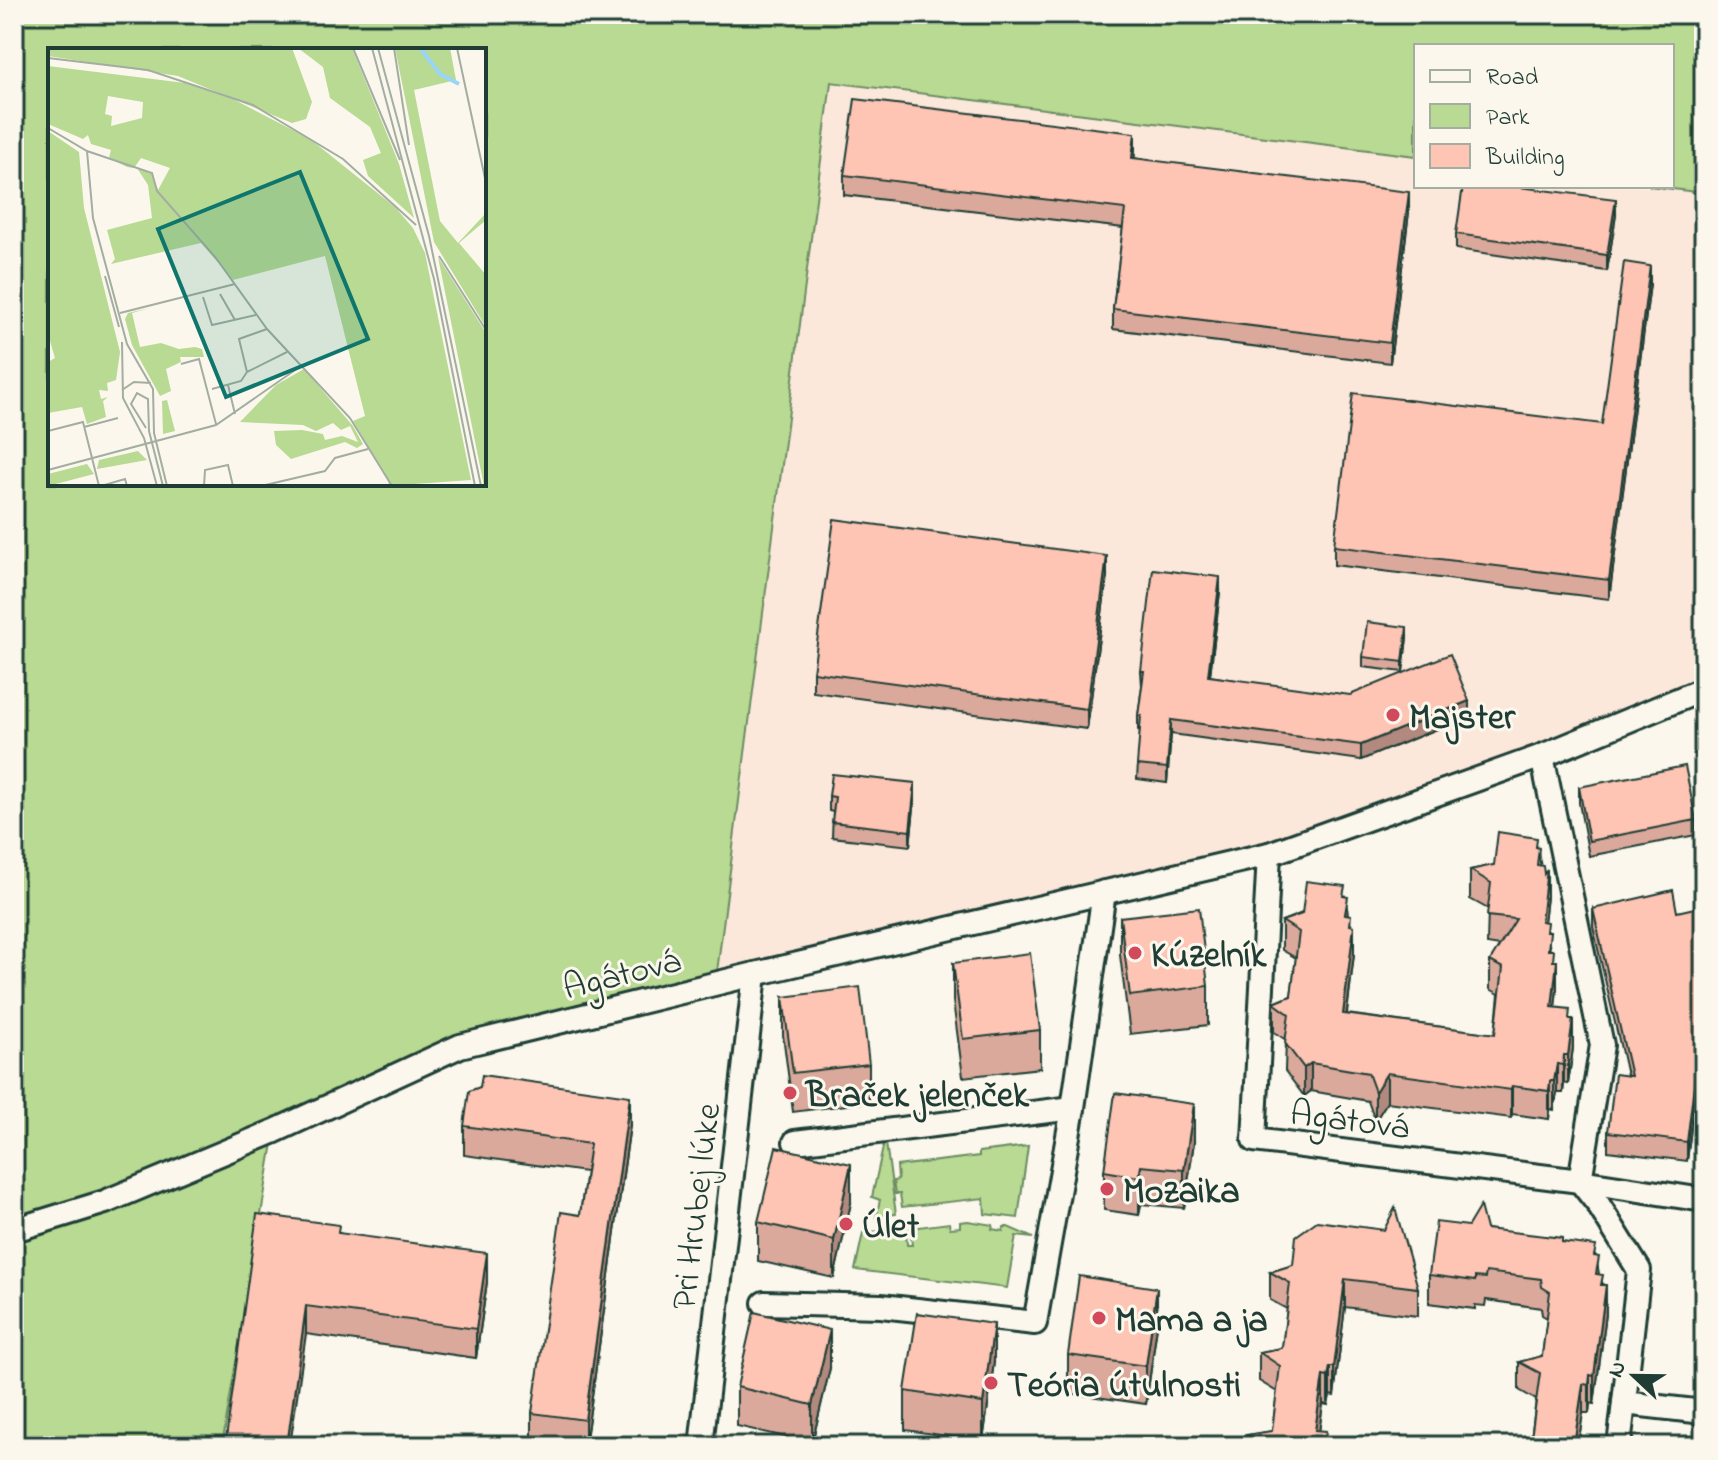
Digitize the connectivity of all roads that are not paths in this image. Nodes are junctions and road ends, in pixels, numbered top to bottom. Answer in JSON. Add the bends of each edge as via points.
{"nodes":[{"id":1,"x":1704,"y":689,"type":"edge"},
{"id":2,"x":1542,"y":756,"type":"junction"},
{"id":3,"x":1269,"y":854,"type":"junction"},
{"id":4,"x":1104,"y":892,"type":"junction"},
{"id":5,"x":755,"y":974,"type":"junction"},
{"id":6,"x":1073,"y":1108,"type":"junction"},
{"id":7,"x":795,"y":1142,"type":"dead end"},
{"id":8,"x":1580,"y":1181,"type":"junction"},
{"id":9,"x":1704,"y":1200,"type":"edge"},
{"id":10,"x":14,"y":1230,"type":"edge"},
{"id":11,"x":764,"y":1303,"type":"dead end"},
{"id":12,"x":1624,"y":1403,"type":"junction"},
{"id":13,"x":1704,"y":1412,"type":"edge"},
{"id":14,"x":701,"y":1446,"type":"edge"},
{"id":15,"x":1619,"y":1446,"type":"edge"}],
"edges":[{"from":1,"to":2,"type":"street","name":"Agátová"},
{"from":2,"to":3,"type":"street","name":"Agátová"},
{"from":2,"to":8,"type":"street","via":[[1602,1045]]},
{"from":3,"to":4,"type":"street","name":"Agátová"},
{"from":3,"to":8,"type":"street","name":"Agátová","via":[[1254,1140]]},
{"from":4,"to":5,"type":"street","name":"Agátová"},
{"from":4,"to":6,"type":"street"},
{"from":5,"to":10,"type":"street","name":"Agátová","via":[[460,1046],[105,1202]]},
{"from":5,"to":14,"type":"street","name":"Pri Hrubej lúke"},
{"from":6,"to":7,"type":"street"},
{"from":6,"to":11,"type":"street","via":[[1035,1323],[881,1306]]},
{"from":8,"to":9,"type":"street"},
{"from":8,"to":12,"type":"street","via":[[1639,1270]]},
{"from":12,"to":13,"type":"street"},
{"from":12,"to":15,"type":"street"}]}
